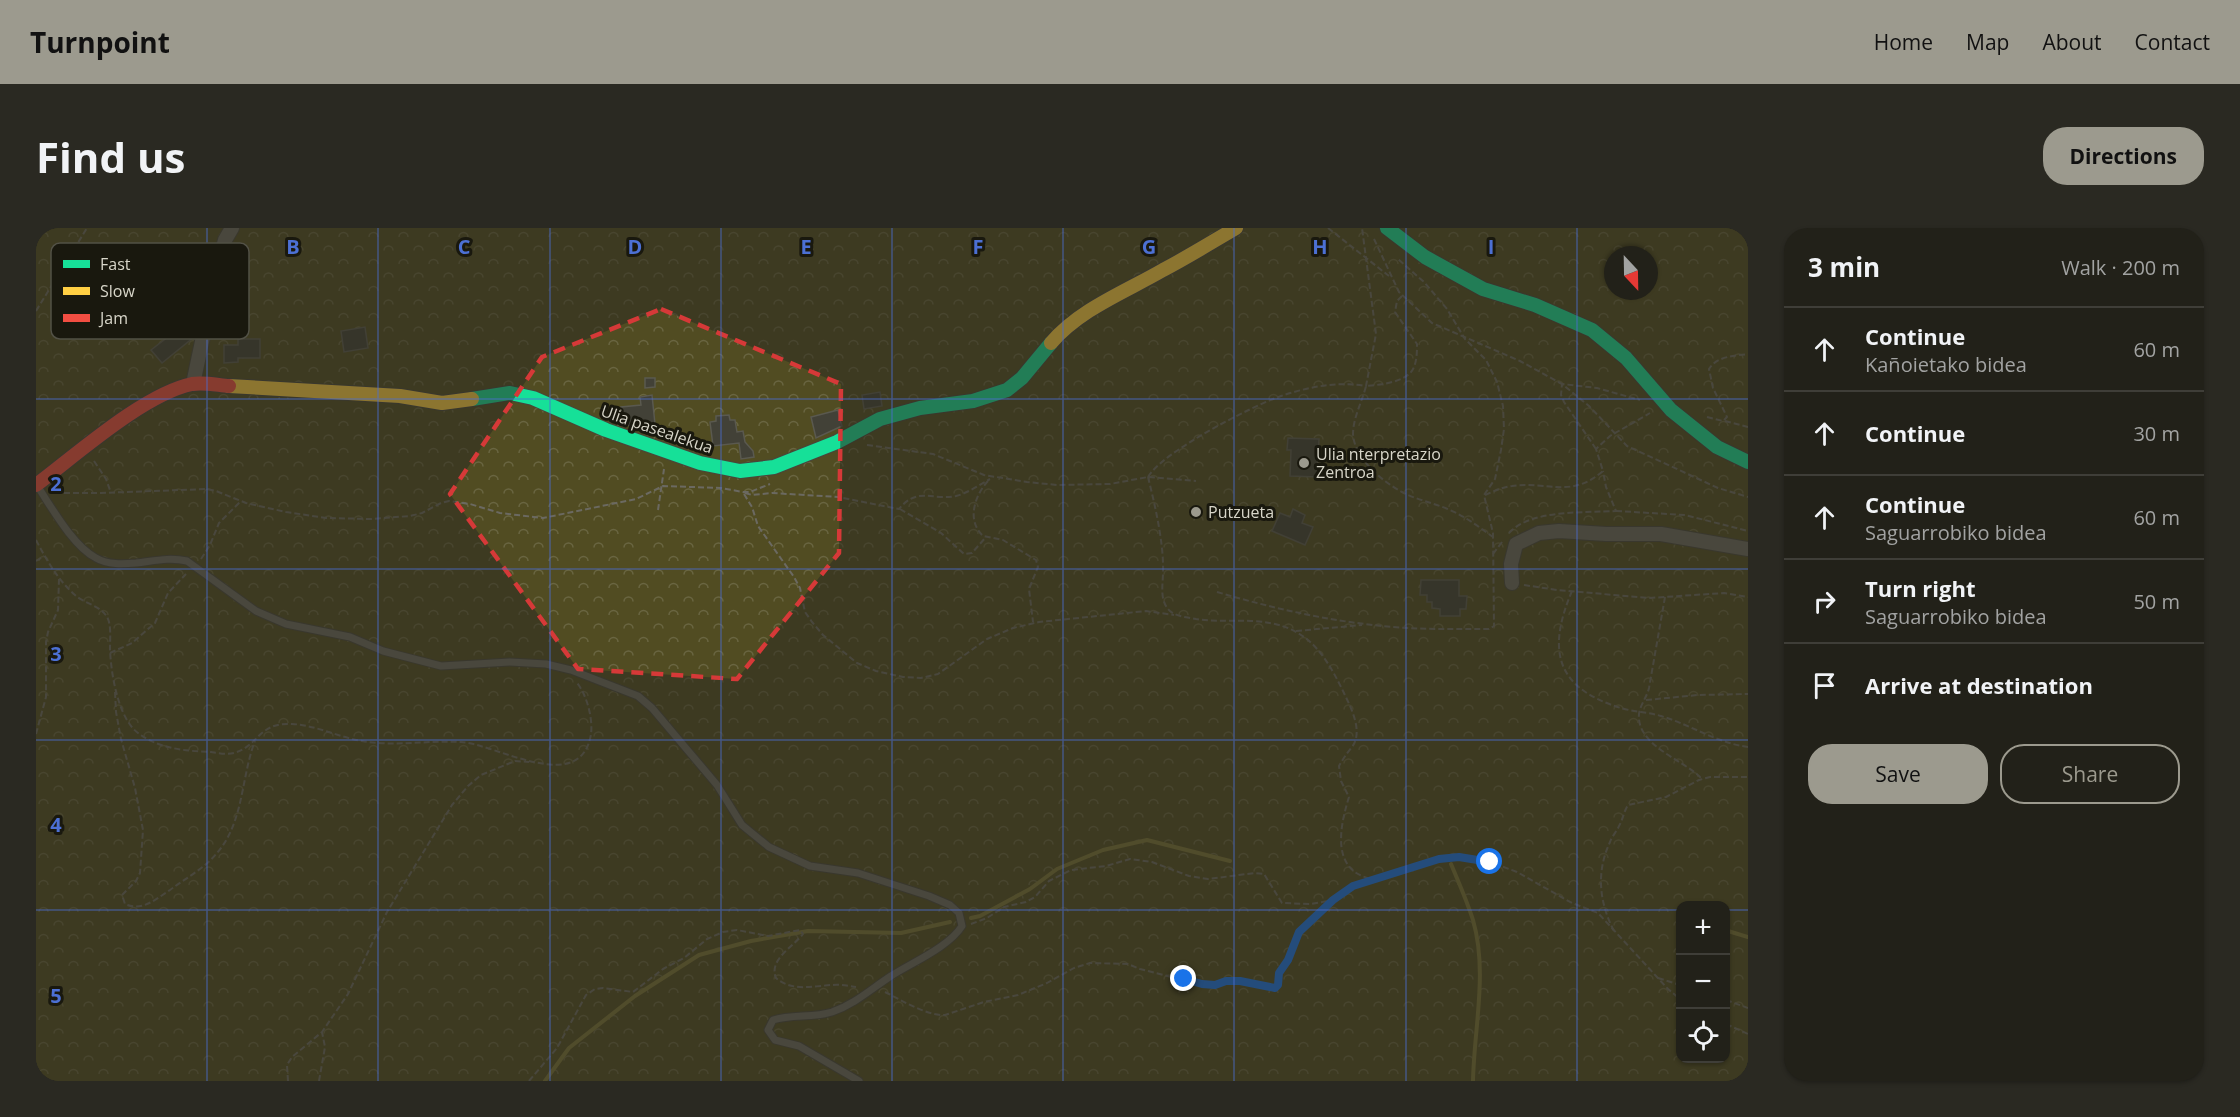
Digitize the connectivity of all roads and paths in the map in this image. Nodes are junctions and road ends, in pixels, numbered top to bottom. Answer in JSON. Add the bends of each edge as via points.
{"nodes":[{"id":1,"x":87,"y":228,"type":"edge"},
{"id":2,"x":232,"y":228,"type":"edge"},
{"id":3,"x":1236,"y":228,"type":"edge"},
{"id":4,"x":1328,"y":228,"type":"edge"},
{"id":5,"x":1362,"y":228,"type":"edge"},
{"id":6,"x":1387,"y":228,"type":"edge"},
{"id":7,"x":1371,"y":232,"type":"dead end"},
{"id":8,"x":78,"y":243,"type":"edge"},
{"id":9,"x":224,"y":243,"type":"edge"},
{"id":10,"x":1397,"y":257,"type":"dead end"},
{"id":11,"x":1366,"y":258,"type":"junction"},
{"id":12,"x":1391,"y":278,"type":"junction"},
{"id":13,"x":51,"y":286,"type":"edge"},
{"id":14,"x":1402,"y":295,"type":"junction"},
{"id":15,"x":36,"y":310,"type":"edge"},
{"id":16,"x":1463,"y":336,"type":"junction"},
{"id":17,"x":203,"y":339,"type":"edge"},
{"id":18,"x":1748,"y":354,"type":"edge"},
{"id":19,"x":193,"y":384,"type":"junction"},
{"id":20,"x":1562,"y":384,"type":"junction"},
{"id":21,"x":1366,"y":386,"type":"junction"},
{"id":22,"x":1642,"y":401,"type":"dead end"},
{"id":23,"x":1671,"y":410,"type":"junction"},
{"id":24,"x":1702,"y":416,"type":"dead end"},
{"id":25,"x":1723,"y":421,"type":"junction"},
{"id":26,"x":1748,"y":427,"type":"edge"},
{"id":27,"x":1614,"y":433,"type":"junction"},
{"id":28,"x":837,"y":442,"type":"junction"},
{"id":29,"x":83,"y":448,"type":"junction"},
{"id":30,"x":1596,"y":449,"type":"junction"},
{"id":31,"x":666,"y":451,"type":"junction"},
{"id":32,"x":1748,"y":462,"type":"edge"},
{"id":33,"x":1603,"y":471,"type":"junction"},
{"id":34,"x":1148,"y":477,"type":"junction"},
{"id":35,"x":991,"y":478,"type":"junction"},
{"id":36,"x":1196,"y":481,"type":"dead end"},
{"id":37,"x":771,"y":484,"type":"dead end"},
{"id":38,"x":663,"y":486,"type":"junction"},
{"id":39,"x":38,"y":487,"type":"edge"},
{"id":40,"x":743,"y":492,"type":"junction"},
{"id":41,"x":111,"y":493,"type":"junction"},
{"id":42,"x":1484,"y":495,"type":"junction"},
{"id":43,"x":1748,"y":497,"type":"edge"},
{"id":44,"x":241,"y":501,"type":"junction"},
{"id":45,"x":899,"y":509,"type":"junction"},
{"id":46,"x":658,"y":510,"type":"dead end"},
{"id":47,"x":1616,"y":511,"type":"junction"},
{"id":48,"x":1748,"y":531,"type":"edge"},
{"id":49,"x":986,"y":537,"type":"junction"},
{"id":50,"x":1493,"y":537,"type":"junction"},
{"id":51,"x":36,"y":540,"type":"edge"},
{"id":52,"x":1748,"y":549,"type":"edge"},
{"id":53,"x":1493,"y":554,"type":"junction"},
{"id":54,"x":44,"y":556,"type":"junction"},
{"id":55,"x":36,"y":561,"type":"edge"},
{"id":56,"x":194,"y":565,"type":"junction"},
{"id":57,"x":59,"y":579,"type":"junction"},
{"id":58,"x":1512,"y":583,"type":"joint"},
{"id":59,"x":1572,"y":591,"type":"junction"},
{"id":60,"x":1217,"y":592,"type":"dead end"},
{"id":61,"x":1665,"y":597,"type":"junction"},
{"id":62,"x":1748,"y":597,"type":"edge"},
{"id":63,"x":1177,"y":615,"type":"junction"},
{"id":64,"x":1034,"y":623,"type":"junction"},
{"id":65,"x":1367,"y":625,"type":"junction"},
{"id":66,"x":1293,"y":632,"type":"junction"},
{"id":67,"x":110,"y":653,"type":"junction"},
{"id":68,"x":573,"y":679,"type":"dead end"},
{"id":69,"x":115,"y":686,"type":"junction"},
{"id":70,"x":1748,"y":694,"type":"edge"},
{"id":71,"x":1646,"y":700,"type":"junction"},
{"id":72,"x":1639,"y":712,"type":"junction"},
{"id":73,"x":36,"y":734,"type":"edge"},
{"id":74,"x":256,"y":738,"type":"junction"},
{"id":75,"x":1748,"y":747,"type":"edge"},
{"id":76,"x":532,"y":762,"type":"junction"},
{"id":77,"x":1748,"y":777,"type":"edge"},
{"id":78,"x":1699,"y":780,"type":"junction"},
{"id":79,"x":1378,"y":878,"type":"junction"},
{"id":80,"x":1333,"y":900,"type":"junction"},
{"id":81,"x":962,"y":926,"type":"junction"},
{"id":82,"x":1617,"y":936,"type":"junction"},
{"id":83,"x":1657,"y":978,"type":"junction"},
{"id":84,"x":1676,"y":985,"type":"edge"},
{"id":85,"x":875,"y":988,"type":"junction"},
{"id":86,"x":1676,"y":995,"type":"edge"},
{"id":87,"x":1730,"y":1002,"type":"edge"},
{"id":88,"x":1748,"y":1008,"type":"edge"},
{"id":89,"x":1730,"y":1026,"type":"edge"},
{"id":90,"x":322,"y":1032,"type":"junction"},
{"id":91,"x":1748,"y":1034,"type":"edge"},
{"id":92,"x":288,"y":1081,"type":"edge"},
{"id":93,"x":319,"y":1081,"type":"edge"},
{"id":94,"x":529,"y":1081,"type":"edge"},
{"id":95,"x":859,"y":1081,"type":"edge"}],
"edges":[{"from":1,"to":8,"type":"path"},
{"from":2,"to":9,"type":"street"},
{"from":3,"to":28,"type":"street","name":"Ulia pasealekua","via":[[1071,322],[1008,390],[880,419]]},
{"from":4,"to":11,"type":"path"},
{"from":5,"to":11,"type":"path"},
{"from":6,"to":23,"type":"street","via":[[1425,257],[1483,289],[1535,305],[1592,330],[1626,358]]},
{"from":7,"to":12,"type":"path"},
{"from":10,"to":16,"type":"path","via":[[1448,309]]},
{"from":11,"to":12,"type":"path"},
{"from":11,"to":21,"type":"path","via":[[1376,334]]},
{"from":12,"to":14,"type":"path"},
{"from":13,"to":15,"type":"path"},
{"from":14,"to":16,"type":"path","via":[[1432,323]]},
{"from":14,"to":21,"type":"path","via":[[1395,312],[1418,344],[1414,366],[1402,379]]},
{"from":16,"to":20,"type":"path"},
{"from":16,"to":42,"type":"path","via":[[1486,360],[1503,406],[1500,460],[1495,479]]},
{"from":17,"to":19,"type":"street"},
{"from":18,"to":25,"type":"path","via":[[1713,362],[1709,369],[1727,417]]},
{"from":19,"to":29,"type":"street","name":"Ulia pasealekua","via":[[164,394]]},
{"from":19,"to":31,"type":"street","name":"Ulia pasealekua","via":[[400,396],[442,403],[510,393],[533,398]]},
{"from":20,"to":22,"type":"path","via":[[1597,388]]},
{"from":20,"to":27,"type":"path"},
{"from":20,"to":30,"type":"path","via":[[1564,402]]},
{"from":21,"to":34,"type":"path","via":[[1340,383],[1278,397],[1192,441]]},
{"from":21,"to":50,"type":"path","via":[[1354,421],[1353,437],[1359,454],[1402,492],[1451,510]]},
{"from":23,"to":27,"type":"path","via":[[1647,413]]},
{"from":23,"to":32,"type":"street","via":[[1717,447]]},
{"from":24,"to":25,"type":"path"},
{"from":25,"to":26,"type":"path"},
{"from":27,"to":30,"type":"path"},
{"from":27,"to":43,"type":"path","via":[[1641,454]]},
{"from":28,"to":31,"type":"street","name":"Ulia pasealekua","via":[[774,467],[740,471]]},
{"from":28,"to":35,"type":"path","via":[[933,454]]},
{"from":29,"to":39,"type":"street","name":"Ulia pasealekua"},
{"from":29,"to":41,"type":"path","via":[[101,470]]},
{"from":30,"to":33,"type":"path"},
{"from":31,"to":38,"type":"path"},
{"from":33,"to":42,"type":"path","via":[[1594,479],[1573,486],[1513,486]]},
{"from":33,"to":47,"type":"path"},
{"from":34,"to":35,"type":"path","via":[[1110,484],[1057,485]]},
{"from":34,"to":36,"type":"path"},
{"from":34,"to":63,"type":"path","via":[[1163,553],[1162,593]]},
{"from":35,"to":45,"type":"path","via":[[959,495],[918,495]]},
{"from":35,"to":49,"type":"path","via":[[979,492],[973,517],[979,532]]},
{"from":37,"to":40,"type":"path"},
{"from":38,"to":40,"type":"path"},
{"from":38,"to":44,"type":"path","via":[[636,499],[543,518],[449,501],[410,516],[326,518]]},
{"from":38,"to":46,"type":"path"},
{"from":39,"to":41,"type":"path","via":[[64,494]]},
{"from":39,"to":56,"type":"lane","via":[[70,535],[95,558],[112,563],[174,558]]},
{"from":40,"to":45,"type":"path","via":[[838,497]]},
{"from":40,"to":64,"type":"path","via":[[758,526],[797,582],[805,612],[823,635],[857,663],[876,671],[912,677],[938,674],[987,639]]},
{"from":41,"to":44,"type":"path","via":[[207,489]]},
{"from":42,"to":50,"type":"path"},
{"from":44,"to":56,"type":"path","via":[[214,529],[210,545]]},
{"from":45,"to":49,"type":"path","via":[[935,529],[964,554],[972,553]]},
{"from":47,"to":48,"type":"path","via":[[1685,515]]},
{"from":47,"to":53,"type":"path","via":[[1534,519],[1512,529]]},
{"from":49,"to":64,"type":"path","via":[[1003,540],[1036,560],[1029,589]]},
{"from":50,"to":53,"type":"path"},
{"from":51,"to":54,"type":"path"},
{"from":52,"to":58,"type":"street","via":[[1661,534],[1539,532],[1516,544],[1510,564]]},
{"from":53,"to":65,"type":"path","via":[[1494,626],[1489,629]]},
{"from":54,"to":55,"type":"path"},
{"from":54,"to":57,"type":"path"},
{"from":56,"to":67,"type":"path","via":[[168,593],[159,617],[147,631]]},
{"from":56,"to":81,"type":"lane","via":[[256,611],[286,624],[350,636],[383,651],[441,666],[546,664],[638,696],[717,785],[742,825],[756,838],[810,866],[858,873],[929,896],[959,913]]},
{"from":57,"to":67,"type":"path","via":[[77,597],[102,610],[109,622]]},
{"from":57,"to":73,"type":"path","via":[[58,610],[46,642],[46,697]]},
{"from":58,"to":59,"type":"path"},
{"from":59,"to":61,"type":"path"},
{"from":59,"to":72,"type":"path","via":[[1560,623],[1561,663],[1573,683],[1597,699]]},
{"from":60,"to":65,"type":"path"},
{"from":61,"to":62,"type":"path","via":[[1724,593]]},
{"from":61,"to":71,"type":"path"},
{"from":63,"to":64,"type":"path","via":[[1146,611]]},
{"from":63,"to":66,"type":"path","via":[[1207,621],[1253,621]]},
{"from":65,"to":66,"type":"path"},
{"from":66,"to":79,"type":"path","via":[[1305,637],[1325,656],[1353,713],[1355,740],[1339,766],[1348,797],[1340,829],[1343,857],[1366,878]]},
{"from":67,"to":69,"type":"path"},
{"from":68,"to":76,"type":"path","via":[[583,690],[587,703],[591,732],[587,748],[580,757],[565,764]]},
{"from":69,"to":74,"type":"path","via":[[123,715],[137,732],[157,743],[179,750],[232,754]]},
{"from":69,"to":74,"type":"path","via":[[121,739],[143,830],[140,873],[122,895],[131,907],[151,903],[217,853],[233,826]]},
{"from":70,"to":71,"type":"path"},
{"from":71,"to":72,"type":"path"},
{"from":72,"to":75,"type":"path"},
{"from":72,"to":78,"type":"path","via":[[1647,736],[1672,759],[1696,773]]},
{"from":74,"to":76,"type":"path","via":[[280,723],[296,724],[360,741],[393,745],[462,742]]},
{"from":76,"to":90,"type":"path","via":[[494,768],[468,786],[452,805],[387,912],[348,993]]},
{"from":77,"to":78,"type":"path"},
{"from":78,"to":82,"type":"path","via":[[1666,797],[1625,808],[1603,861],[1600,888],[1604,912]]},
{"from":79,"to":80,"type":"path","via":[[1353,886]]},
{"from":79,"to":82,"type":"path","via":[[1439,859],[1459,857],[1490,862],[1598,913]]},
{"from":80,"to":81,"type":"path","via":[[1282,903],[1264,874],[1208,879],[1130,858],[1106,866],[1071,870],[1049,881],[1026,902],[1004,907],[987,918]]},
{"from":80,"to":85,"type":"path","via":[[1299,932],[1275,988],[1240,981],[1202,984],[1128,964],[1090,963],[1018,995],[938,1016]]},
{"from":81,"to":85,"type":"lane","via":[[952,938]]},
{"from":82,"to":83,"type":"path"},
{"from":83,"to":84,"type":"path"},
{"from":83,"to":86,"type":"path"},
{"from":85,"to":94,"type":"path","via":[[787,985],[776,978],[773,969],[801,937],[800,930],[768,936],[730,930],[707,939],[633,992],[612,988],[590,992],[557,1048]]},
{"from":85,"to":95,"type":"lane","via":[[851,1005],[828,1013],[773,1020],[768,1030],[775,1040],[799,1046]]},
{"from":87,"to":88,"type":"path"},
{"from":89,"to":91,"type":"path"},
{"from":90,"to":92,"type":"path","via":[[287,1065]]},
{"from":90,"to":93,"type":"path","via":[[325,1047]]}]}
